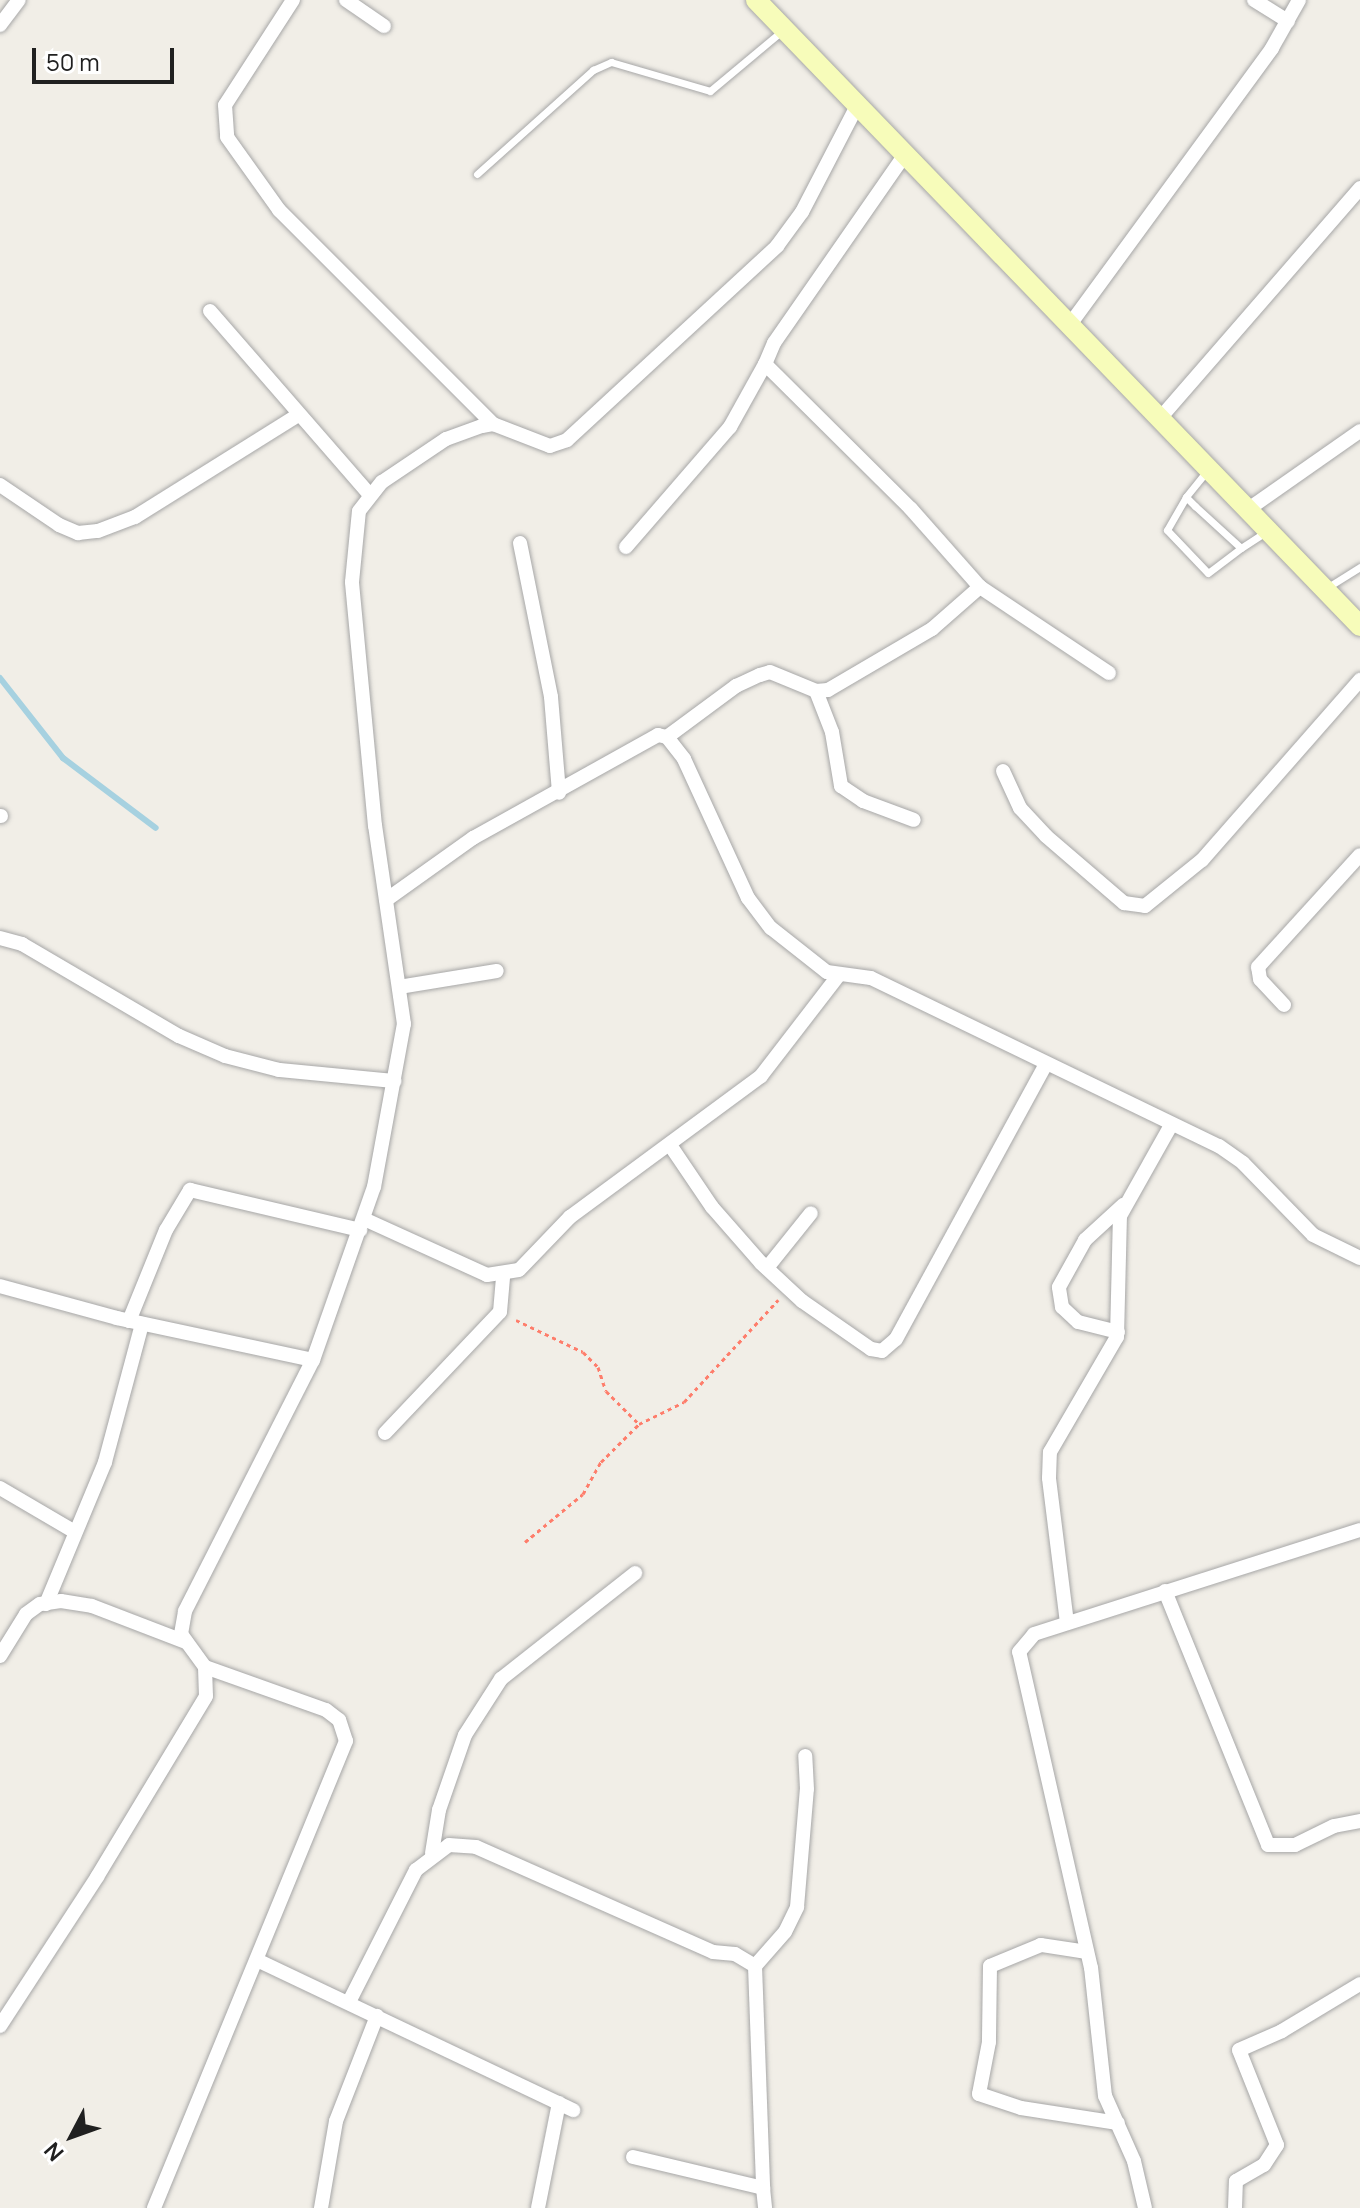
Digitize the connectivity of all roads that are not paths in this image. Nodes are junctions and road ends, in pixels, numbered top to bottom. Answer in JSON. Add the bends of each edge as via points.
{"nodes":[{"id":1,"x":293,"y":0,"type":"edge"},
{"id":2,"x":346,"y":0,"type":"edge"},
{"id":3,"x":756,"y":0,"type":"edge"},
{"id":4,"x":1254,"y":0,"type":"edge"},
{"id":5,"x":1299,"y":0,"type":"edge"},
{"id":6,"x":14,"y":2,"type":"edge"},
{"id":7,"x":1288,"y":21,"type":"junction"},
{"id":8,"x":0,"y":25,"type":"edge"},
{"id":9,"x":384,"y":26,"type":"dead end"},
{"id":10,"x":785,"y":29,"type":"junction"},
{"id":11,"x":858,"y":104,"type":"junction"},
{"id":12,"x":906,"y":153,"type":"junction"},
{"id":13,"x":477,"y":174,"type":"dead end"},
{"id":14,"x":1360,"y":188,"type":"edge"},
{"id":15,"x":1345,"y":206,"type":"junction"},
{"id":16,"x":1360,"y":211,"type":"edge"},
{"id":17,"x":210,"y":311,"type":"dead end"},
{"id":18,"x":1071,"y":323,"type":"junction"},
{"id":19,"x":765,"y":364,"type":"junction"},
{"id":20,"x":298,"y":415,"type":"junction"},
{"id":21,"x":1162,"y":416,"type":"junction"},
{"id":22,"x":493,"y":424,"type":"junction"},
{"id":23,"x":1360,"y":431,"type":"edge"},
{"id":24,"x":1210,"y":467,"type":"junction"},
{"id":25,"x":0,"y":485,"type":"edge"},
{"id":26,"x":370,"y":495,"type":"junction"},
{"id":27,"x":1186,"y":497,"type":"junction"},
{"id":28,"x":1250,"y":508,"type":"junction"},
{"id":29,"x":1270,"y":529,"type":"junction"},
{"id":30,"x":520,"y":543,"type":"dead end"},
{"id":31,"x":626,"y":547,"type":"dead end"},
{"id":32,"x":1241,"y":548,"type":"junction"},
{"id":33,"x":1360,"y":567,"type":"edge"},
{"id":34,"x":980,"y":587,"type":"junction"},
{"id":35,"x":1326,"y":589,"type":"junction"},
{"id":36,"x":1360,"y":626,"type":"edge"},
{"id":37,"x":1109,"y":673,"type":"dead end"},
{"id":38,"x":1360,"y":680,"type":"edge"},
{"id":39,"x":816,"y":691,"type":"junction"},
{"id":40,"x":667,"y":737,"type":"junction"},
{"id":41,"x":1003,"y":771,"type":"dead end"},
{"id":42,"x":559,"y":793,"type":"junction"},
{"id":43,"x":914,"y":820,"type":"dead end"},
{"id":44,"x":1360,"y":855,"type":"edge"},
{"id":45,"x":386,"y":900,"type":"junction"},
{"id":46,"x":0,"y":938,"type":"edge"},
{"id":47,"x":497,"y":971,"type":"dead end"},
{"id":48,"x":838,"y":976,"type":"junction"},
{"id":49,"x":399,"y":987,"type":"junction"},
{"id":50,"x":1284,"y":1005,"type":"dead end"},
{"id":51,"x":1045,"y":1066,"type":"junction"},
{"id":52,"x":394,"y":1081,"type":"junction"},
{"id":53,"x":1171,"y":1125,"type":"junction"},
{"id":54,"x":670,"y":1145,"type":"junction"},
{"id":55,"x":1123,"y":1205,"type":"junction"},
{"id":56,"x":811,"y":1213,"type":"dead end"},
{"id":57,"x":362,"y":1225,"type":"junction"},
{"id":58,"x":1360,"y":1258,"type":"edge"},
{"id":59,"x":767,"y":1268,"type":"junction"},
{"id":60,"x":503,"y":1275,"type":"junction"},
{"id":61,"x":0,"y":1286,"type":"edge"},
{"id":62,"x":136,"y":1322,"type":"junction"},
{"id":63,"x":1118,"y":1332,"type":"junction"},
{"id":64,"x":313,"y":1360,"type":"junction"},
{"id":65,"x":385,"y":1433,"type":"dead end"},
{"id":66,"x":0,"y":1488,"type":"edge"},
{"id":67,"x":1360,"y":1530,"type":"edge"},
{"id":68,"x":75,"y":1532,"type":"junction"},
{"id":69,"x":635,"y":1573,"type":"dead end"},
{"id":70,"x":1165,"y":1591,"type":"junction"},
{"id":71,"x":46,"y":1604,"type":"junction"},
{"id":72,"x":1067,"y":1623,"type":"junction"},
{"id":73,"x":186,"y":1642,"type":"junction"},
{"id":74,"x":0,"y":1656,"type":"edge"},
{"id":75,"x":205,"y":1667,"type":"junction"},
{"id":76,"x":805,"y":1756,"type":"dead end"},
{"id":77,"x":1360,"y":1821,"type":"edge"},
{"id":78,"x":432,"y":1853,"type":"junction"},
{"id":79,"x":1087,"y":1952,"type":"junction"},
{"id":80,"x":259,"y":1961,"type":"junction"},
{"id":81,"x":755,"y":1966,"type":"junction"},
{"id":82,"x":1360,"y":1984,"type":"edge"},
{"id":83,"x":349,"y":2002,"type":"junction"},
{"id":84,"x":377,"y":2016,"type":"junction"},
{"id":85,"x":0,"y":2026,"type":"edge"},
{"id":86,"x":1118,"y":2123,"type":"junction"},
{"id":87,"x":633,"y":2157,"type":"dead end"},
{"id":88,"x":763,"y":2188,"type":"junction"},
{"id":89,"x":154,"y":2208,"type":"edge"},
{"id":90,"x":321,"y":2208,"type":"edge"},
{"id":91,"x":538,"y":2208,"type":"edge"},
{"id":92,"x":765,"y":2208,"type":"edge"},
{"id":93,"x":1145,"y":2208,"type":"edge"},
{"id":94,"x":1235,"y":2208,"type":"edge"}],
"edges":[{"from":1,"to":22,"type":"street","via":[[225,105],[227,137],[279,210]]},
{"from":2,"to":9,"type":"street"},
{"from":3,"to":10,"type":"main road"},
{"from":4,"to":7,"type":"street"},
{"from":5,"to":7,"type":"street"},
{"from":6,"to":8,"type":"street"},
{"from":7,"to":18,"type":"street"},
{"from":10,"to":11,"type":"main road"},
{"from":10,"to":13,"type":"lane","via":[[710,91],[691,89],[633,65],[602,66]]},
{"from":11,"to":12,"type":"main road"},
{"from":11,"to":22,"type":"street","via":[[802,212],[777,246],[593,418],[550,446]]},
{"from":12,"to":18,"type":"main road"},
{"from":12,"to":19,"type":"street","via":[[774,343]]},
{"from":14,"to":15,"type":"street"},
{"from":15,"to":16,"type":"street"},
{"from":15,"to":21,"type":"street"},
{"from":17,"to":20,"type":"street"},
{"from":18,"to":21,"type":"main road"},
{"from":19,"to":31,"type":"street","via":[[730,427]]},
{"from":19,"to":34,"type":"street","via":[[911,509]]},
{"from":20,"to":25,"type":"street","via":[[135,517],[98,531],[78,533],[59,525]]},
{"from":20,"to":26,"type":"street"},
{"from":21,"to":24,"type":"main road"},
{"from":22,"to":26,"type":"street","via":[[446,439]]},
{"from":23,"to":28,"type":"street"},
{"from":24,"to":27,"type":"lane"},
{"from":24,"to":28,"type":"main road"},
{"from":26,"to":45,"type":"street","via":[[355,530],[352,582]]},
{"from":27,"to":32,"type":"lane"},
{"from":27,"to":32,"type":"lane","via":[[1167,530],[1208,573]]},
{"from":28,"to":29,"type":"main road"},
{"from":29,"to":32,"type":"lane"},
{"from":29,"to":35,"type":"main road"},
{"from":30,"to":42,"type":"street","via":[[551,697]]},
{"from":33,"to":35,"type":"lane"},
{"from":34,"to":37,"type":"street"},
{"from":34,"to":39,"type":"street","via":[[932,629],[828,690]]},
{"from":35,"to":36,"type":"main road"},
{"from":38,"to":41,"type":"street","via":[[1202,860],[1166,893],[1136,909],[1046,836],[1020,808]]},
{"from":39,"to":40,"type":"street","via":[[770,672],[760,675],[736,686]]},
{"from":39,"to":43,"type":"street","via":[[832,732],[841,786],[863,801]]},
{"from":40,"to":42,"type":"street","via":[[658,735]]},
{"from":40,"to":48,"type":"street","via":[[684,759],[748,898],[771,928]]},
{"from":42,"to":45,"type":"street","via":[[473,838]]},
{"from":44,"to":50,"type":"street","via":[[1258,967],[1260,979]]},
{"from":45,"to":49,"type":"street"},
{"from":46,"to":52,"type":"street","via":[[22,944],[179,1036],[225,1056],[279,1070]]},
{"from":47,"to":49,"type":"street"},
{"from":48,"to":51,"type":"street","via":[[871,978]]},
{"from":48,"to":54,"type":"street","via":[[761,1076]]},
{"from":49,"to":52,"type":"street","via":[[404,1024]]},
{"from":51,"to":53,"type":"street"},
{"from":51,"to":59,"type":"street","via":[[889,1347],[871,1349]]},
{"from":52,"to":57,"type":"street"},
{"from":53,"to":55,"type":"street"},
{"from":53,"to":58,"type":"street","via":[[1243,1163],[1313,1235]]},
{"from":54,"to":59,"type":"street","via":[[712,1207]]},
{"from":54,"to":60,"type":"street","via":[[570,1217],[519,1270]]},
{"from":55,"to":63,"type":"street"},
{"from":55,"to":63,"type":"street","via":[[1085,1240],[1059,1287],[1062,1307],[1078,1322]]},
{"from":56,"to":59,"type":"street"},
{"from":57,"to":60,"type":"street","via":[[487,1275]]},
{"from":57,"to":62,"type":"street","via":[[190,1190],[176,1209]]},
{"from":57,"to":64,"type":"street"},
{"from":60,"to":65,"type":"street","via":[[500,1312]]},
{"from":61,"to":62,"type":"street"},
{"from":62,"to":64,"type":"street"},
{"from":62,"to":68,"type":"street","via":[[113,1437]]},
{"from":63,"to":72,"type":"street","via":[[1050,1452]]},
{"from":64,"to":73,"type":"street","via":[[185,1611],[180,1627]]},
{"from":66,"to":68,"type":"street"},
{"from":67,"to":70,"type":"street"},
{"from":68,"to":71,"type":"street"},
{"from":69,"to":78,"type":"street","via":[[501,1679],[465,1735],[439,1810]]},
{"from":70,"to":72,"type":"street"},
{"from":70,"to":77,"type":"street","via":[[1268,1845],[1295,1845],[1334,1826]]},
{"from":71,"to":73,"type":"street","via":[[92,1606]]},
{"from":71,"to":74,"type":"street","via":[[26,1614]]},
{"from":72,"to":79,"type":"street","via":[[1024,1642],[1020,1669]]},
{"from":73,"to":75,"type":"street"},
{"from":75,"to":80,"type":"street","via":[[326,1710],[339,1720],[346,1741]]},
{"from":75,"to":85,"type":"street","via":[[206,1696]]},
{"from":76,"to":81,"type":"street","via":[[797,1907],[785,1932]]},
{"from":78,"to":81,"type":"street","via":[[449,1845],[476,1847]]},
{"from":78,"to":83,"type":"street","via":[[416,1870]]},
{"from":79,"to":86,"type":"street","via":[[1105,2096]]},
{"from":79,"to":86,"type":"street","via":[[1041,1945],[990,1966],[989,2042],[979,2094],[1021,2108]]},
{"from":80,"to":83,"type":"street"},
{"from":80,"to":89,"type":"street"},
{"from":81,"to":88,"type":"street"},
{"from":82,"to":94,"type":"street","via":[[1239,2050],[1277,2145],[1264,2165],[1236,2181]]},
{"from":83,"to":84,"type":"street"},
{"from":84,"to":90,"type":"street","via":[[336,2121]]},
{"from":84,"to":91,"type":"street","via":[[566,2107]]},
{"from":86,"to":93,"type":"street"},
{"from":87,"to":88,"type":"street"},
{"from":88,"to":92,"type":"street"}]}
